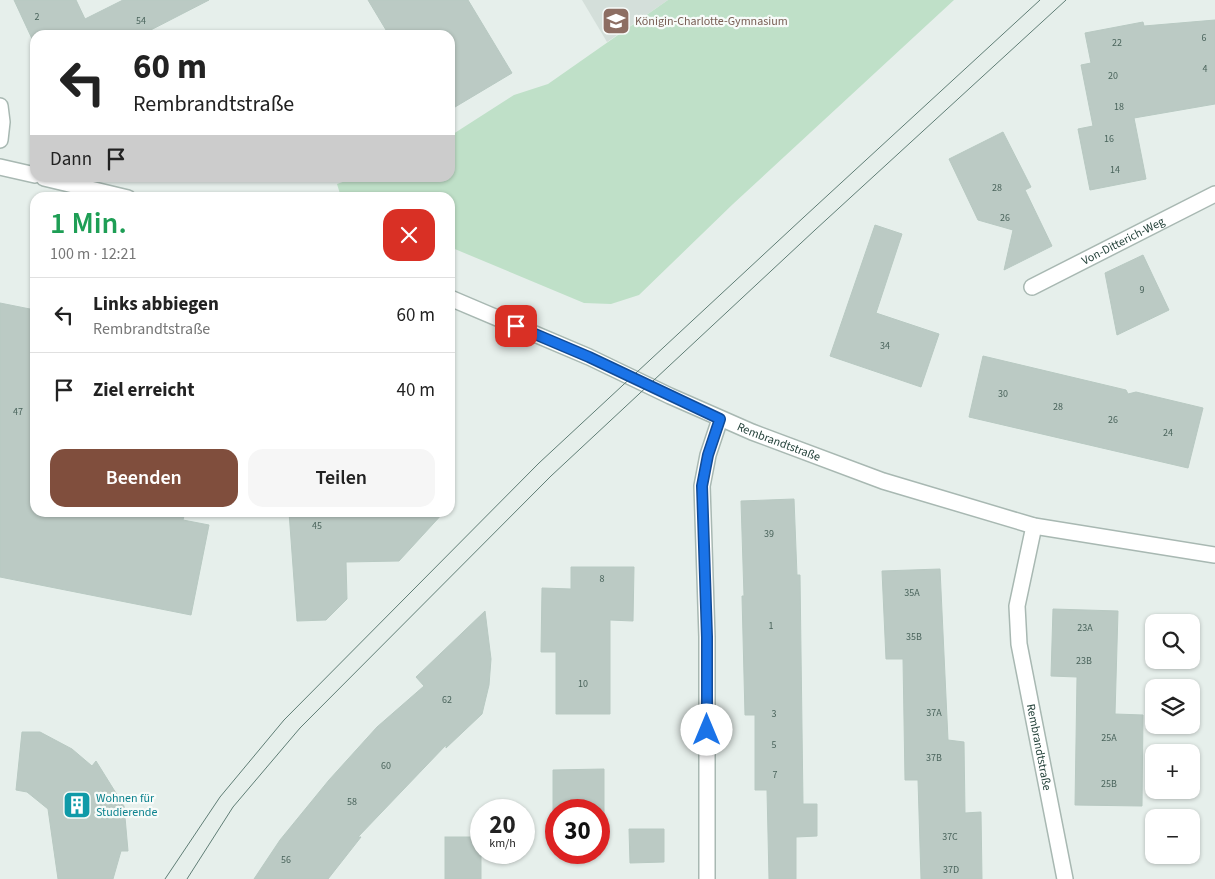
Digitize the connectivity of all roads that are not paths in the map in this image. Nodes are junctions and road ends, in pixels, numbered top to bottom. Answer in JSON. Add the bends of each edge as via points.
{"nodes":[{"id":1,"x":0,"y":106,"type":"edge"},
{"id":2,"x":0,"y":140,"type":"edge"},
{"id":3,"x":0,"y":167,"type":"edge"},
{"id":4,"x":30,"y":174,"type":"edge"},
{"id":5,"x":61,"y":182,"type":"edge"},
{"id":6,"x":103,"y":192,"type":"edge"},
{"id":7,"x":1215,"y":194,"type":"edge"},
{"id":8,"x":1032,"y":287,"type":"dead end"},
{"id":9,"x":455,"y":300,"type":"edge"},
{"id":10,"x":720,"y":419,"type":"junction"},
{"id":11,"x":1034,"y":526,"type":"junction"},
{"id":12,"x":1215,"y":554,"type":"edge"},
{"id":13,"x":707,"y":879,"type":"edge"},
{"id":14,"x":1065,"y":879,"type":"edge"}],
"edges":[{"from":1,"to":2,"type":"street"},
{"from":3,"to":4,"type":"street"},
{"from":5,"to":6,"type":"street"},
{"from":7,"to":8,"type":"street","name":"Von-Ditterich-Weg"},
{"from":9,"to":10,"type":"street","name":"Rembrandtstraße","via":[[589,357]]},
{"from":10,"to":11,"type":"street","name":"Rembrandtstraße","via":[[882,481]]},
{"from":10,"to":13,"type":"street","via":[[702,486],[707,637]]},
{"from":11,"to":12,"type":"street","name":"Rembrandtstraße"},
{"from":11,"to":14,"type":"street","name":"Rembrandtstraße","via":[[1017,606],[1019,644]]}]}
